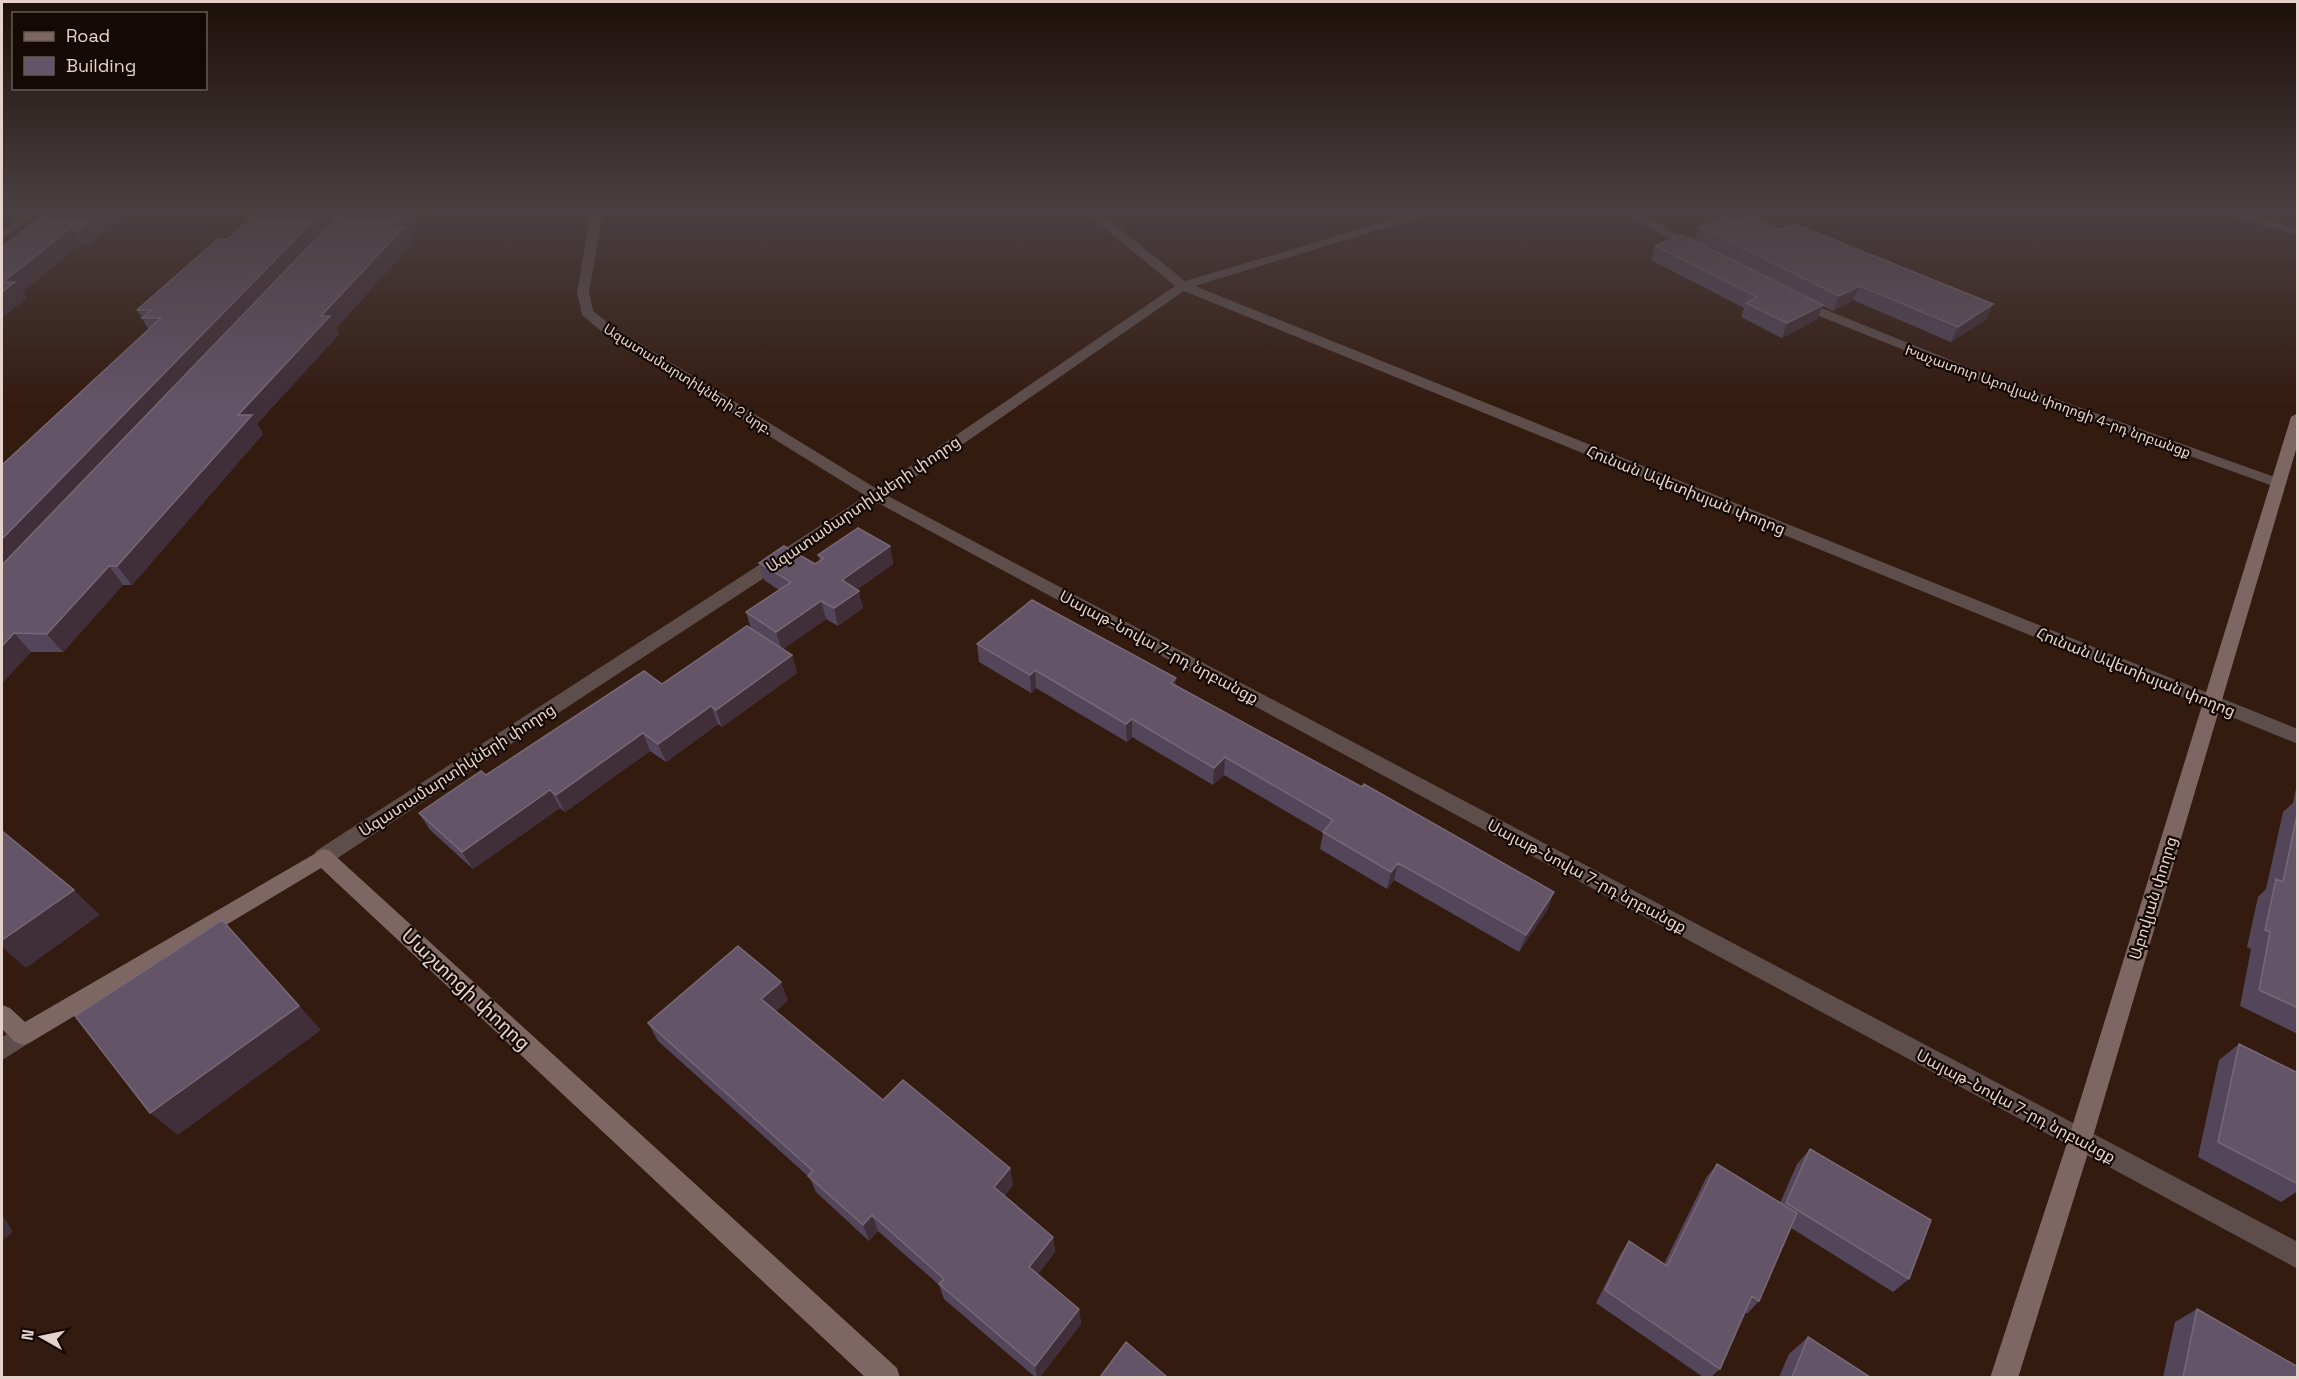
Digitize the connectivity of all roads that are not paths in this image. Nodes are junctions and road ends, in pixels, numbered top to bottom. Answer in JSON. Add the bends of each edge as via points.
{"nodes":[{"id":1,"x":586,"y":276,"type":"edge"},
{"id":2,"x":1171,"y":276,"type":"edge"},
{"id":3,"x":1215,"y":276,"type":"edge"},
{"id":4,"x":1183,"y":286,"type":"junction"},
{"id":5,"x":1783,"y":296,"type":"edge"},
{"id":6,"x":2296,"y":427,"type":"edge"},
{"id":7,"x":2278,"y":483,"type":"junction"},
{"id":8,"x":877,"y":496,"type":"junction"},
{"id":9,"x":2211,"y":703,"type":"junction"},
{"id":10,"x":2298,"y":737,"type":"edge"},
{"id":11,"x":323,"y":857,"type":"junction"},
{"id":12,"x":2,"y":1015,"type":"edge"},
{"id":13,"x":23,"y":1035,"type":"junction"},
{"id":14,"x":2,"y":1050,"type":"edge"},
{"id":15,"x":2080,"y":1140,"type":"junction"},
{"id":16,"x":2298,"y":1257,"type":"edge"},
{"id":17,"x":887,"y":1377,"type":"edge"},
{"id":18,"x":2004,"y":1377,"type":"edge"}],
"edges":[{"from":1,"to":8,"type":"street","name":"Ազատամարտիկների 2 նրբ.","via":[[583,292],[587,312],[611,332]]},
{"from":2,"to":4,"type":"street","name":"Հունան Ավետիսյան փողոց"},
{"from":3,"to":4,"type":"street","name":"Ազատամարտիկների փողոց"},
{"from":4,"to":8,"type":"street","name":"Ազատամարտիկների փողոց"},
{"from":4,"to":9,"type":"street","name":"Հունան Ավետիսյան փողոց"},
{"from":5,"to":7,"type":"street","name":"Խաչատուր Աբովյան փողոցի 4-րդ նրբանցք","via":[[1998,386]]},
{"from":6,"to":7,"type":"main road","name":"Աբովյան փողոց"},
{"from":7,"to":9,"type":"main road","name":"Աբովյան փողոց"},
{"from":8,"to":11,"type":"street","name":"Ազատամարտիկների փողոց"},
{"from":8,"to":15,"type":"street","name":"Սայաթ-Նովա 7-րդ նրբանցք"},
{"from":9,"to":10,"type":"street","name":"Հունան Ավետիսյան փողոց"},
{"from":9,"to":15,"type":"main road","name":"Աբովյան փողոց"},
{"from":11,"to":13,"type":"main road"},
{"from":11,"to":17,"type":"main road","name":"Մաշտոցի փողոց"},
{"from":12,"to":13,"type":"main road"},
{"from":13,"to":14,"type":"street"},
{"from":15,"to":16,"type":"street","name":"Սայաթ-Նովա 7-րդ նրբանցք"},
{"from":15,"to":18,"type":"main road","name":"Աբովյան փողոց"}]}
